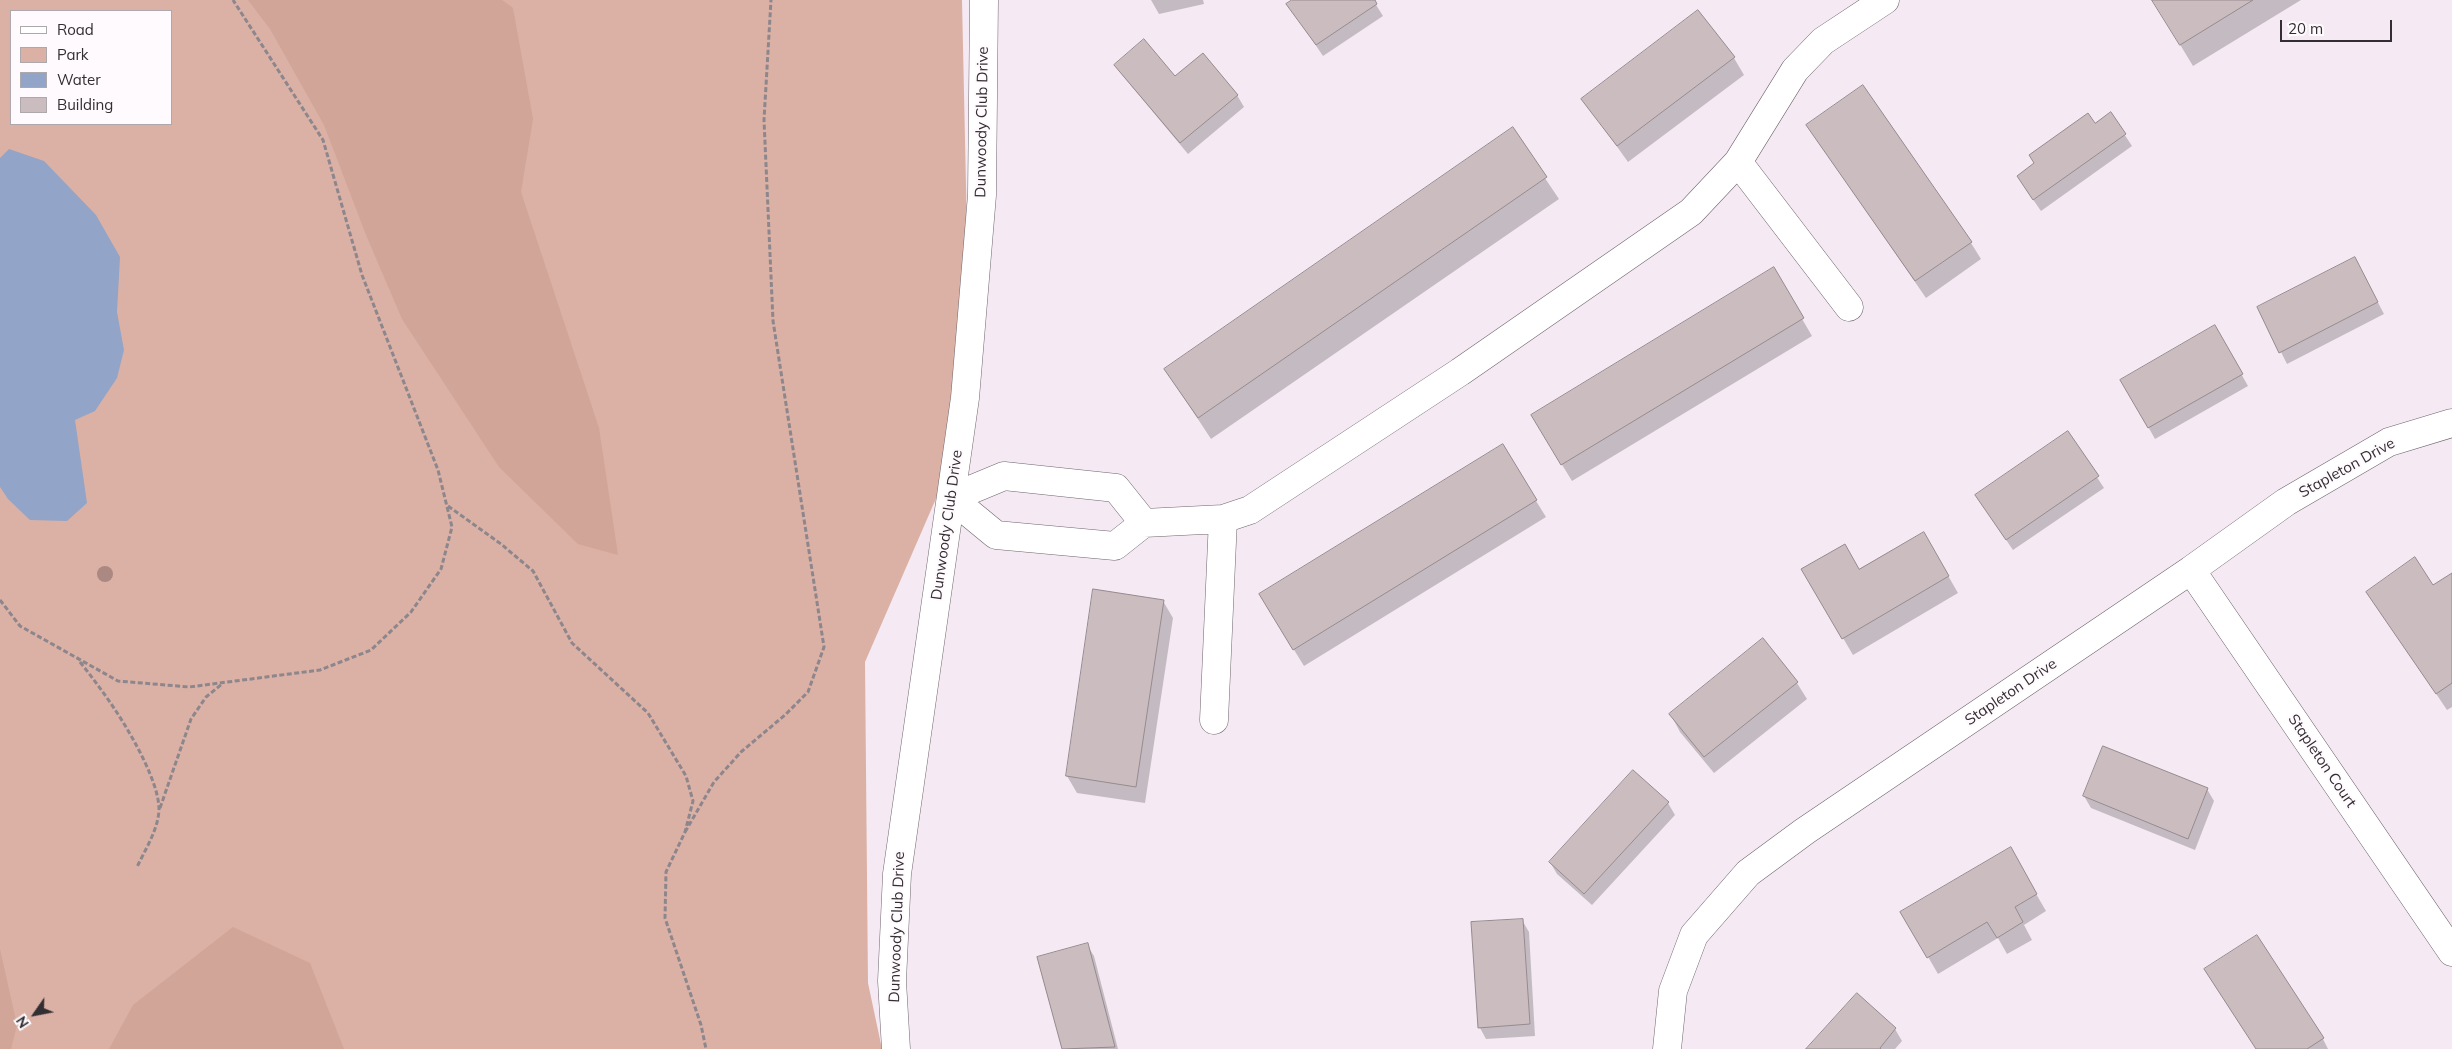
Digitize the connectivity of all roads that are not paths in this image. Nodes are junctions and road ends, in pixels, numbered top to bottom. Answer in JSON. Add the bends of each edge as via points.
{"nodes":[{"id":1,"x":984,"y":0,"type":"edge"},
{"id":2,"x":1885,"y":0,"type":"edge"},
{"id":3,"x":1738,"y":162,"type":"junction"},
{"id":4,"x":1849,"y":307,"type":"dead end"},
{"id":5,"x":2452,"y":423,"type":"edge"},
{"id":6,"x":951,"y":498,"type":"junction"},
{"id":7,"x":1222,"y":519,"type":"junction"},
{"id":8,"x":1144,"y":523,"type":"junction"},
{"id":9,"x":2191,"y":570,"type":"junction"},
{"id":10,"x":1214,"y":720,"type":"dead end"},
{"id":11,"x":2452,"y":952,"type":"edge"},
{"id":12,"x":896,"y":1049,"type":"edge"},
{"id":13,"x":1666,"y":1049,"type":"edge"}],
"edges":[{"from":1,"to":6,"type":"street","name":"Dunwoody Club Drive","via":[[982,195],[965,398]]},
{"from":2,"to":3,"type":"street","via":[[1823,41],[1795,70]]},
{"from":3,"to":4,"type":"street"},
{"from":3,"to":7,"type":"street","via":[[1691,212],[1468,367],[1250,510]]},
{"from":5,"to":9,"type":"street","name":"Stapleton Drive","via":[[2389,442],[2286,502]]},
{"from":6,"to":8,"type":"street","via":[[996,535],[1115,546]]},
{"from":6,"to":8,"type":"street","via":[[1004,476],[1116,488]]},
{"from":6,"to":12,"type":"street","name":"Dunwoody Club Drive","via":[[897,874],[892,981]]},
{"from":7,"to":8,"type":"street"},
{"from":7,"to":10,"type":"street"},
{"from":9,"to":11,"type":"street","name":"Stapleton Court"},
{"from":9,"to":13,"type":"street","name":"Stapleton Drive","via":[[1748,873],[1694,935],[1673,991]]}]}
